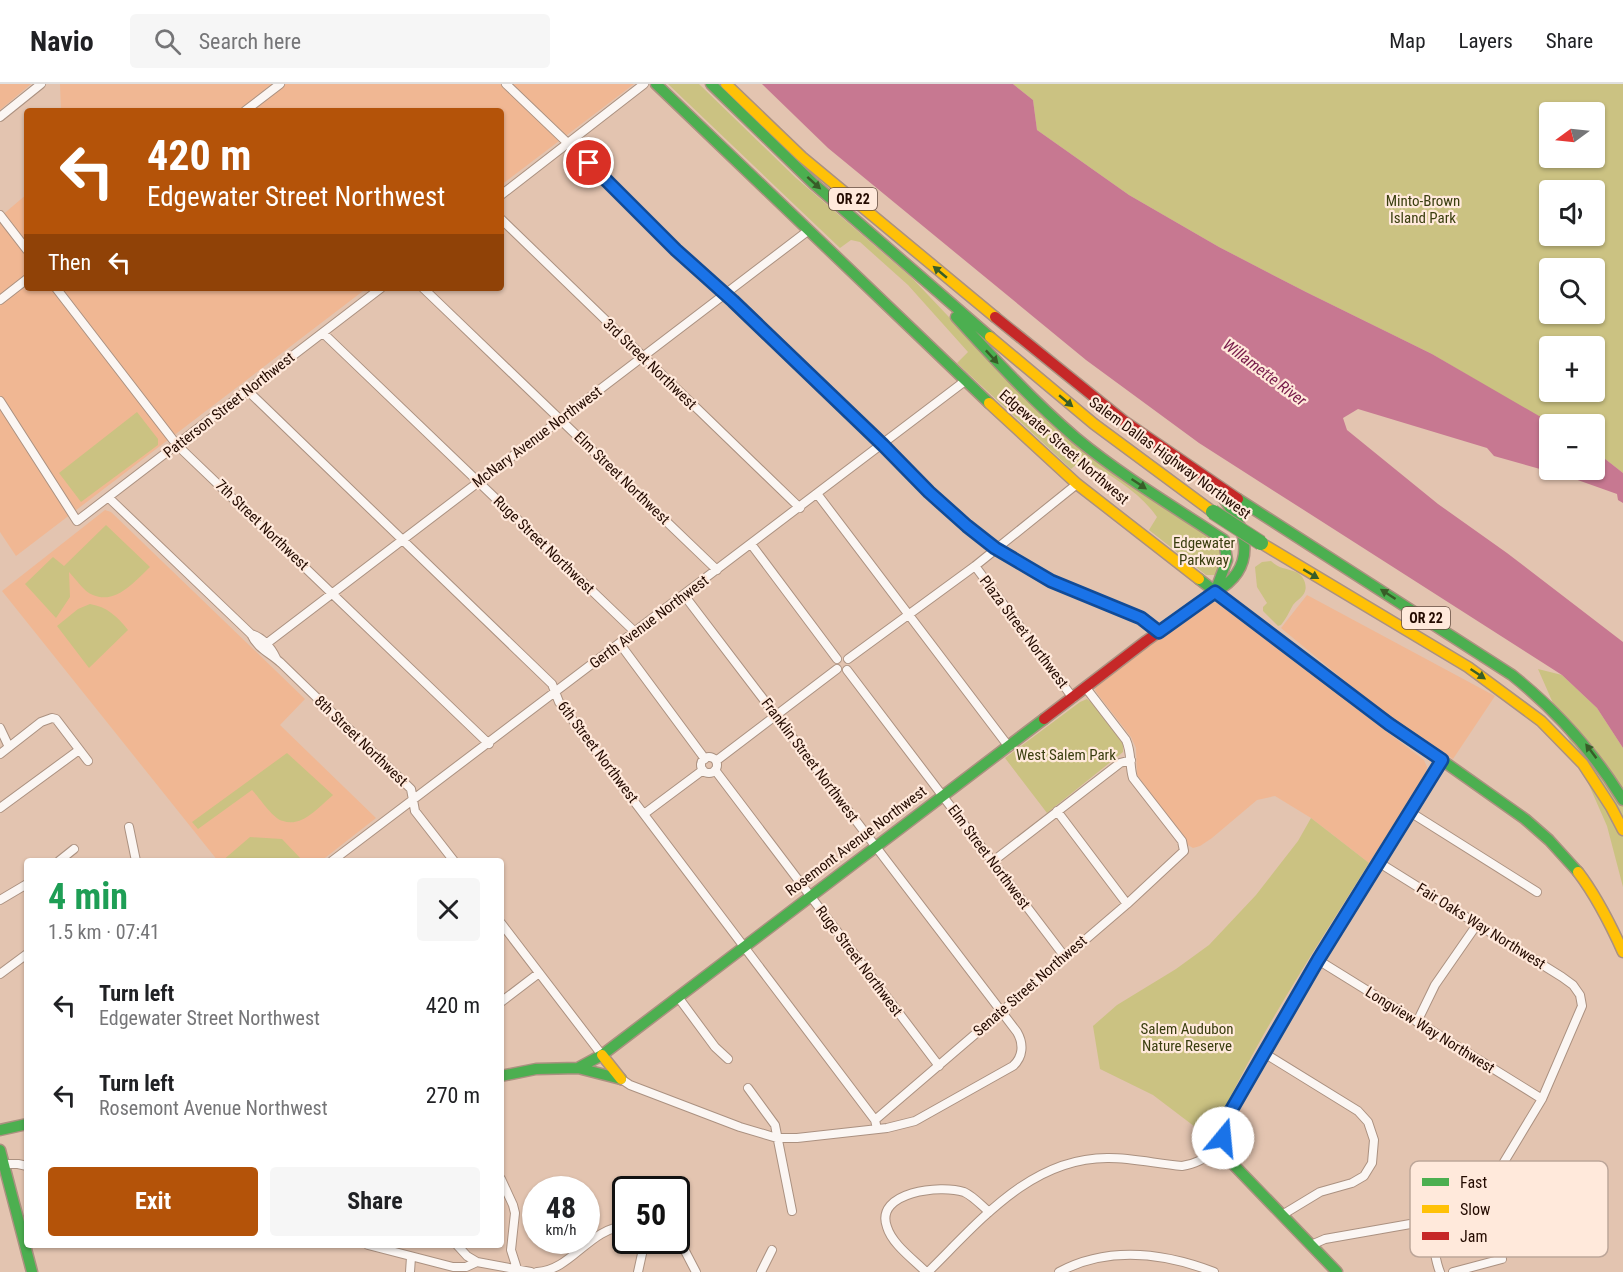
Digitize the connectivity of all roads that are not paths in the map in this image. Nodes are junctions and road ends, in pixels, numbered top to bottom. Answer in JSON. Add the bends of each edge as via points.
{"nodes":[{"id":1,"x":41,"y":84,"type":"edge"},
{"id":2,"x":280,"y":84,"type":"edge"},
{"id":3,"x":506,"y":84,"type":"edge"},
{"id":4,"x":644,"y":84,"type":"edge"},
{"id":5,"x":656,"y":84,"type":"edge"},
{"id":6,"x":711,"y":84,"type":"edge"},
{"id":7,"x":726,"y":84,"type":"edge"},
{"id":8,"x":249,"y":108,"type":"edge"},
{"id":9,"x":0,"y":117,"type":"edge"},
{"id":10,"x":567,"y":143,"type":"junction"},
{"id":11,"x":504,"y":193,"type":"edge"},
{"id":12,"x":0,"y":215,"type":"edge"},
{"id":13,"x":504,"y":222,"type":"edge"},
{"id":14,"x":809,"y":230,"type":"junction"},
{"id":15,"x":24,"y":246,"type":"edge"},
{"id":16,"x":24,"y":281,"type":"edge"},
{"id":17,"x":926,"y":281,"type":"junction"},
{"id":18,"x":58,"y":291,"type":"edge"},
{"id":19,"x":377,"y":291,"type":"edge"},
{"id":20,"x":426,"y":291,"type":"edge"},
{"id":21,"x":724,"y":294,"type":"junction"},
{"id":22,"x":0,"y":300,"type":"edge"},
{"id":23,"x":323,"y":333,"type":"junction"},
{"id":24,"x":643,"y":356,"type":"junction"},
{"id":25,"x":965,"y":381,"type":"junction"},
{"id":26,"x":248,"y":391,"type":"junction"},
{"id":27,"x":0,"y":401,"type":"edge"},
{"id":28,"x":561,"y":419,"type":"junction"},
{"id":29,"x":177,"y":445,"type":"junction"},
{"id":30,"x":883,"y":445,"type":"junction"},
{"id":31,"x":1196,"y":472,"type":"junction"},
{"id":32,"x":478,"y":482,"type":"junction"},
{"id":33,"x":1077,"y":484,"type":"junction"},
{"id":34,"x":818,"y":495,"type":"junction"},
{"id":35,"x":109,"y":498,"type":"junction"},
{"id":36,"x":800,"y":508,"type":"junction"},
{"id":37,"x":402,"y":539,"type":"junction"},
{"id":38,"x":751,"y":544,"type":"junction"},
{"id":39,"x":995,"y":548,"type":"junction"},
{"id":40,"x":975,"y":566,"type":"junction"},
{"id":41,"x":717,"y":570,"type":"junction"},
{"id":42,"x":332,"y":592,"type":"junction"},
{"id":43,"x":1215,"y":592,"type":"junction"},
{"id":44,"x":684,"y":595,"type":"junction"},
{"id":45,"x":910,"y":615,"type":"junction"},
{"id":46,"x":635,"y":632,"type":"junction"},
{"id":47,"x":1159,"y":632,"type":"junction"},
{"id":48,"x":251,"y":634,"type":"junction"},
{"id":49,"x":266,"y":644,"type":"junction"},
{"id":50,"x":620,"y":644,"type":"junction"},
{"id":51,"x":276,"y":658,"type":"junction"},
{"id":52,"x":837,"y":659,"type":"junction"},
{"id":53,"x":848,"y":659,"type":"junction"},
{"id":54,"x":837,"y":669,"type":"junction"},
{"id":55,"x":847,"y":670,"type":"junction"},
{"id":56,"x":1086,"y":688,"type":"junction"},
{"id":57,"x":556,"y":693,"type":"junction"},
{"id":58,"x":1073,"y":698,"type":"junction"},
{"id":59,"x":776,"y":715,"type":"junction"},
{"id":60,"x":0,"y":728,"type":"edge"},
{"id":61,"x":489,"y":744,"type":"junction"},
{"id":62,"x":9,"y":747,"type":"junction"},
{"id":63,"x":1009,"y":747,"type":"junction"},
{"id":64,"x":79,"y":750,"type":"junction"},
{"id":65,"x":0,"y":754,"type":"edge"},
{"id":66,"x":705,"y":759,"type":"junction"},
{"id":67,"x":1131,"y":759,"type":"junction"},
{"id":68,"x":1442,"y":760,"type":"junction"},
{"id":69,"x":88,"y":761,"type":"dead end"},
{"id":70,"x":716,"y":761,"type":"junction"},
{"id":71,"x":703,"y":770,"type":"junction"},
{"id":72,"x":715,"y":770,"type":"junction"},
{"id":73,"x":943,"y":796,"type":"junction"},
{"id":74,"x":414,"y":800,"type":"junction"},
{"id":75,"x":1623,"y":800,"type":"edge"},
{"id":76,"x":0,"y":808,"type":"edge"},
{"id":77,"x":1057,"y":811,"type":"junction"},
{"id":78,"x":1410,"y":812,"type":"junction"},
{"id":79,"x":644,"y":814,"type":"junction"},
{"id":80,"x":129,"y":827,"type":"dead end"},
{"id":81,"x":1623,"y":830,"type":"edge"},
{"id":82,"x":876,"y":846,"type":"junction"},
{"id":83,"x":74,"y":849,"type":"dead end"},
{"id":84,"x":1184,"y":851,"type":"joint"},
{"id":85,"x":63,"y":858,"type":"edge"},
{"id":86,"x":135,"y":858,"type":"edge"},
{"id":87,"x":340,"y":858,"type":"edge"},
{"id":88,"x":452,"y":858,"type":"edge"},
{"id":89,"x":992,"y":862,"type":"junction"},
{"id":90,"x":1378,"y":862,"type":"junction"},
{"id":91,"x":24,"y":886,"type":"edge"},
{"id":92,"x":1537,"y":892,"type":"dead end"},
{"id":93,"x":811,"y":897,"type":"junction"},
{"id":94,"x":0,"y":900,"type":"edge"},
{"id":95,"x":1127,"y":904,"type":"junction"},
{"id":96,"x":1478,"y":923,"type":"junction"},
{"id":97,"x":504,"y":927,"type":"edge"},
{"id":98,"x":744,"y":947,"type":"junction"},
{"id":99,"x":1623,"y":952,"type":"edge"},
{"id":100,"x":24,"y":956,"type":"edge"},
{"id":101,"x":1065,"y":957,"type":"junction"},
{"id":102,"x":1318,"y":960,"type":"junction"},
{"id":103,"x":539,"y":973,"type":"junction"},
{"id":104,"x":0,"y":974,"type":"edge"},
{"id":105,"x":678,"y":997,"type":"junction"},
{"id":106,"x":504,"y":1000,"type":"edge"},
{"id":107,"x":1001,"y":1011,"type":"junction"},
{"id":108,"x":1417,"y":1022,"type":"junction"},
{"id":109,"x":1264,"y":1053,"type":"junction"},
{"id":110,"x":602,"y":1056,"type":"junction"},
{"id":111,"x":728,"y":1059,"type":"dead end"},
{"id":112,"x":939,"y":1066,"type":"junction"},
{"id":113,"x":578,"y":1068,"type":"junction"},
{"id":114,"x":504,"y":1075,"type":"edge"},
{"id":115,"x":621,"y":1079,"type":"junction"},
{"id":116,"x":748,"y":1088,"type":"dead end"},
{"id":117,"x":1542,"y":1099,"type":"junction"},
{"id":118,"x":875,"y":1120,"type":"junction"},
{"id":119,"x":24,"y":1125,"type":"edge"},
{"id":120,"x":878,"y":1129,"type":"junction"},
{"id":121,"x":0,"y":1130,"type":"edge"},
{"id":122,"x":777,"y":1138,"type":"junction"},
{"id":123,"x":1224,"y":1144,"type":"junction"},
{"id":124,"x":0,"y":1150,"type":"edge"},
{"id":125,"x":1505,"y":1161,"type":"edge"},
{"id":126,"x":2,"y":1164,"type":"edge"},
{"id":127,"x":24,"y":1166,"type":"edge"},
{"id":128,"x":504,"y":1186,"type":"edge"},
{"id":129,"x":792,"y":1211,"type":"dead end"},
{"id":130,"x":989,"y":1212,"type":"junction"},
{"id":131,"x":1282,"y":1215,"type":"junction"},
{"id":132,"x":1410,"y":1224,"type":"edge"},
{"id":133,"x":612,"y":1229,"type":"edge"},
{"id":134,"x":24,"y":1243,"type":"edge"},
{"id":135,"x":1311,"y":1245,"type":"junction"},
{"id":136,"x":25,"y":1248,"type":"edge"},
{"id":137,"x":379,"y":1248,"type":"edge"},
{"id":138,"x":460,"y":1248,"type":"edge"},
{"id":139,"x":772,"y":1250,"type":"dead end"},
{"id":140,"x":642,"y":1254,"type":"edge"},
{"id":141,"x":687,"y":1254,"type":"edge"},
{"id":142,"x":411,"y":1257,"type":"junction"},
{"id":143,"x":1436,"y":1257,"type":"edge"},
{"id":144,"x":1502,"y":1257,"type":"edge"},
{"id":145,"x":477,"y":1262,"type":"junction"},
{"id":146,"x":518,"y":1271,"type":"edge"},
{"id":147,"x":32,"y":1272,"type":"edge"},
{"id":148,"x":410,"y":1272,"type":"edge"},
{"id":149,"x":531,"y":1272,"type":"edge"},
{"id":150,"x":537,"y":1272,"type":"edge"},
{"id":151,"x":638,"y":1272,"type":"edge"},
{"id":152,"x":696,"y":1272,"type":"edge"},
{"id":153,"x":761,"y":1272,"type":"edge"},
{"id":154,"x":927,"y":1272,"type":"edge"},
{"id":155,"x":1059,"y":1272,"type":"edge"},
{"id":156,"x":1214,"y":1272,"type":"edge"},
{"id":157,"x":1337,"y":1272,"type":"edge"},
{"id":158,"x":1440,"y":1272,"type":"edge"},
{"id":159,"x":1453,"y":1272,"type":"edge"}],
"edges":[{"from":1,"to":9,"type":"street"},
{"from":2,"to":8,"type":"street"},
{"from":3,"to":10,"type":"street"},
{"from":4,"to":10,"type":"street"},
{"from":5,"to":14,"type":"main road","name":"Edgewater Street Northwest"},
{"from":6,"to":17,"type":"main road","name":"Salem Dallas Highway Northwest","number":"OR 22","one_way":true,"via":[[807,177]]},
{"from":31,"to":7,"type":"main road","name":"Salem Dallas Highway Northwest","number":"OR 22","one_way":true,"via":[[1124,421],[984,309],[802,157]]},
{"from":10,"to":11,"type":"street"},
{"from":10,"to":21,"type":"street"},
{"from":12,"to":15,"type":"street"},
{"from":13,"to":24,"type":"street","name":"3rd Street Northwest"},
{"from":14,"to":21,"type":"street","name":"McNary Avenue Northwest"},
{"from":14,"to":25,"type":"main road","name":"Edgewater Street Northwest"},
{"from":16,"to":22,"type":"street"},
{"from":17,"to":43,"type":"main road","number":"OR 22","one_way":true,"via":[[996,361],[1077,438],[1224,540],[1228,562]]},
{"from":17,"to":81,"type":"main road","name":"Salem Dallas Highway Northwest","number":"OR 22","one_way":true,"bridge":true,"via":[[1094,424],[1213,512],[1468,667],[1541,721],[1583,764]]},
{"from":18,"to":29,"type":"street","name":"7th Street Northwest"},
{"from":19,"to":23,"type":"street","name":"Patterson Street Northwest"},
{"from":20,"to":28,"type":"street","name":"Elm Street Northwest"},
{"from":21,"to":24,"type":"street","name":"McNary Avenue Northwest"},
{"from":21,"to":30,"type":"street"},
{"from":23,"to":26,"type":"street","name":"Patterson Street Northwest"},
{"from":23,"to":32,"type":"street","name":"Ruge Street Northwest"},
{"from":24,"to":28,"type":"street","name":"McNary Avenue Northwest"},
{"from":24,"to":36,"type":"street","name":"3rd Street Northwest"},
{"from":25,"to":30,"type":"street","name":"Gerth Avenue Northwest"},
{"from":25,"to":33,"type":"main road","name":"Edgewater Street Northwest"},
{"from":26,"to":29,"type":"street","name":"Patterson Street Northwest"},
{"from":26,"to":37,"type":"street","name":"6th Street Northwest"},
{"from":27,"to":35,"type":"street","name":"Patterson Street Northwest","via":[[77,521]]},
{"from":28,"to":32,"type":"street","name":"McNary Avenue Northwest"},
{"from":28,"to":41,"type":"street","name":"Elm Street Northwest"},
{"from":29,"to":35,"type":"street","name":"Patterson Street Northwest"},
{"from":29,"to":42,"type":"street","name":"7th Street Northwest"},
{"from":30,"to":34,"type":"street","name":"Gerth Avenue Northwest"},
{"from":30,"to":39,"type":"street","via":[[929,492]]},
{"from":31,"to":43,"type":"main road","number":"OR 22","via":[[1231,507],[1242,526],[1243,560],[1232,582]]},
{"from":75,"to":31,"type":"main road","name":"Salem Dallas Highway Northwest","number":"OR 22","one_way":true,"via":[[1579,735],[1512,675]]},
{"from":32,"to":37,"type":"street","name":"McNary Avenue Northwest"},
{"from":32,"to":46,"type":"street","name":"Ruge Street Northwest"},
{"from":33,"to":39,"type":"street"},
{"from":33,"to":43,"type":"main road","name":"Edgewater Street Northwest"},
{"from":34,"to":36,"type":"street","name":"Gerth Avenue Northwest"},
{"from":34,"to":45,"type":"street"},
{"from":35,"to":48,"type":"street","name":"8th Street Northwest"},
{"from":36,"to":38,"type":"street","name":"Gerth Avenue Northwest"},
{"from":37,"to":42,"type":"street","name":"McNary Avenue Northwest"},
{"from":37,"to":57,"type":"street","name":"6th Street Northwest","via":[[552,684]]},
{"from":38,"to":41,"type":"street","name":"Gerth Avenue Northwest"},
{"from":38,"to":52,"type":"street"},
{"from":39,"to":40,"type":"street"},
{"from":39,"to":47,"type":"street","via":[[1051,581],[1141,618]]},
{"from":40,"to":45,"type":"street"},
{"from":40,"to":58,"type":"street","name":"Plaza Street Northwest"},
{"from":41,"to":44,"type":"street","name":"Gerth Avenue Northwest"},
{"from":42,"to":49,"type":"street","name":"McNary Avenue Northwest"},
{"from":42,"to":61,"type":"street","name":"7th Street Northwest"},
{"from":43,"to":47,"type":"main road","name":"Rosemont Avenue Northwest"},
{"from":43,"to":68,"type":"main road","name":"Edgewater Street Northwest"},
{"from":44,"to":46,"type":"street","name":"Gerth Avenue Northwest"},
{"from":44,"to":59,"type":"street","name":"Franklin Street Northwest"},
{"from":45,"to":53,"type":"street"},
{"from":45,"to":63,"type":"street"},
{"from":46,"to":50,"type":"street","name":"Gerth Avenue Northwest"},
{"from":47,"to":56,"type":"main road","name":"Rosemont Avenue Northwest"},
{"from":48,"to":49,"type":"street","name":"8th Street Northwest"},
{"from":48,"to":51,"type":"street","name":"8th Street Northwest"},
{"from":49,"to":51,"type":"street","name":"8th Street Northwest"},
{"from":50,"to":57,"type":"street","name":"Gerth Avenue Northwest"},
{"from":50,"to":66,"type":"street"},
{"from":51,"to":74,"type":"street","name":"8th Street Northwest","via":[[411,789]]},
{"from":52,"to":53,"type":"street"},
{"from":52,"to":54,"type":"street"},
{"from":53,"to":55,"type":"street"},
{"from":54,"to":55,"type":"street"},
{"from":54,"to":59,"type":"street"},
{"from":55,"to":73,"type":"street","name":"Elm Street Northwest"},
{"from":56,"to":58,"type":"main road","name":"Rosemont Avenue Northwest"},
{"from":56,"to":67,"type":"street","name":"Plaza Street Northwest","via":[[1126,740]]},
{"from":57,"to":61,"type":"street","name":"Gerth Avenue Northwest"},
{"from":57,"to":79,"type":"street","name":"6th Street Northwest"},
{"from":58,"to":63,"type":"main road","name":"Rosemont Avenue Northwest"},
{"from":59,"to":70,"type":"street"},
{"from":59,"to":82,"type":"street","name":"Franklin Street Northwest"},
{"from":60,"to":62,"type":"street"},
{"from":61,"to":74,"type":"street","name":"Gerth Avenue Northwest"},
{"from":62,"to":64,"type":"street","via":[[52,718]]},
{"from":62,"to":65,"type":"street"},
{"from":63,"to":73,"type":"main road","name":"Rosemont Avenue Northwest"},
{"from":64,"to":69,"type":"street"},
{"from":64,"to":76,"type":"street"},
{"from":66,"to":70,"type":"street"},
{"from":66,"to":71,"type":"street"},
{"from":67,"to":77,"type":"street","via":[[1120,763]]},
{"from":67,"to":84,"type":"street","name":"Plaza Street Northwest","via":[[1133,778],[1182,842]]},
{"from":68,"to":78,"type":"main road"},
{"from":68,"to":99,"type":"main road","name":"Edgewater Street Northwest","via":[[1524,817],[1559,848],[1593,892]]},
{"from":70,"to":72,"type":"street"},
{"from":71,"to":72,"type":"street"},
{"from":71,"to":79,"type":"street"},
{"from":72,"to":93,"type":"street","name":"Ruge Street Northwest"},
{"from":73,"to":82,"type":"main road","name":"Rosemont Avenue Northwest"},
{"from":73,"to":89,"type":"street","name":"Elm Street Northwest"},
{"from":74,"to":87,"type":"street","name":"Gerth Avenue Northwest"},
{"from":74,"to":88,"type":"street","name":"8th Street Northwest","via":[[415,811]]},
{"from":77,"to":89,"type":"street"},
{"from":77,"to":95,"type":"street"},
{"from":78,"to":90,"type":"main road"},
{"from":78,"to":92,"type":"street"},
{"from":79,"to":98,"type":"street","name":"6th Street Northwest"},
{"from":80,"to":86,"type":"street"},
{"from":82,"to":93,"type":"main road","name":"Rosemont Avenue Northwest"},
{"from":82,"to":107,"type":"street","name":"Franklin Street Northwest"},
{"from":83,"to":85,"type":"street"},
{"from":84,"to":95,"type":"street","name":"Senate Street Northwest"},
{"from":89,"to":101,"type":"street","name":"Elm Street Northwest"},
{"from":90,"to":96,"type":"street","name":"Fair Oaks Way Northwest"},
{"from":90,"to":102,"type":"main road"},
{"from":91,"to":94,"type":"street"},
{"from":93,"to":98,"type":"main road","name":"Rosemont Avenue Northwest"},
{"from":93,"to":112,"type":"street","name":"Ruge Street Northwest"},
{"from":95,"to":101,"type":"street","name":"Senate Street Northwest"},
{"from":96,"to":108,"type":"street","via":[[1435,985]]},
{"from":96,"to":117,"type":"street","name":"Fair Oaks Way Northwest","via":[[1562,977],[1580,995],[1579,1015]]},
{"from":97,"to":103,"type":"street"},
{"from":98,"to":105,"type":"main road","name":"Rosemont Avenue Northwest"},
{"from":98,"to":118,"type":"street","name":"6th Street Northwest"},
{"from":100,"to":104,"type":"street"},
{"from":101,"to":107,"type":"street","name":"Senate Street Northwest"},
{"from":102,"to":108,"type":"street","name":"Longview Way Northwest"},
{"from":102,"to":109,"type":"main road"},
{"from":103,"to":106,"type":"street"},
{"from":103,"to":110,"type":"street"},
{"from":105,"to":110,"type":"main road","name":"Rosemont Avenue Northwest"},
{"from":105,"to":111,"type":"street"},
{"from":107,"to":112,"type":"street","name":"Senate Street Northwest"},
{"from":107,"to":120,"type":"street","name":"Franklin Street Northwest","via":[[1020,1038],[1022,1050],[1017,1062],[926,1117]]},
{"from":108,"to":117,"type":"street","name":"Longview Way Northwest"},
{"from":109,"to":123,"type":"main road","via":[[1226,1120]]},
{"from":109,"to":131,"type":"street","via":[[1358,1111],[1368,1122],[1374,1140],[1372,1163],[1364,1176],[1320,1192]]},
{"from":110,"to":113,"type":"main road","name":"Rosemont Avenue Northwest"},
{"from":110,"to":115,"type":"main road"},
{"from":112,"to":118,"type":"street","name":"Senate Street Northwest"},
{"from":113,"to":114,"type":"main road","name":"Rosemont Avenue Northwest"},
{"from":113,"to":115,"type":"main road"},
{"from":115,"to":122,"type":"street"},
{"from":116,"to":122,"type":"street","via":[[775,1125]]},
{"from":117,"to":125,"type":"street"},
{"from":118,"to":120,"type":"street","name":"6th Street Northwest"},
{"from":119,"to":121,"type":"main road"},
{"from":120,"to":122,"type":"street"},
{"from":122,"to":129,"type":"street"},
{"from":123,"to":130,"type":"street","via":[[1192,1165],[1108,1158],[1070,1163],[1020,1186]]},
{"from":123,"to":131,"type":"main road","via":[[1231,1162]]},
{"from":124,"to":126,"type":"main road"},
{"from":126,"to":127,"type":"street"},
{"from":126,"to":134,"type":"main road"},
{"from":128,"to":146,"type":"street","via":[[515,1213],[511,1250]]},
{"from":130,"to":154,"type":"street"},
{"from":130,"to":154,"type":"street","via":[[964,1192],[944,1188],[925,1190],[887,1207],[887,1230]]},
{"from":131,"to":135,"type":"main road"},
{"from":132,"to":135,"type":"street"},
{"from":133,"to":150,"type":"street","via":[[592,1238],[558,1266]]},
{"from":135,"to":157,"type":"main road"},
{"from":136,"to":147,"type":"main road"},
{"from":137,"to":142,"type":"street"},
{"from":138,"to":145,"type":"street"},
{"from":139,"to":153,"type":"street"},
{"from":140,"to":151,"type":"street"},
{"from":141,"to":152,"type":"street"},
{"from":142,"to":145,"type":"street","via":[[459,1268]]},
{"from":142,"to":148,"type":"street"},
{"from":143,"to":158,"type":"street"},
{"from":144,"to":159,"type":"street"},
{"from":145,"to":146,"type":"street"},
{"from":146,"to":149,"type":"street"},
{"from":155,"to":156,"type":"street","via":[[1094,1257],[1131,1254],[1176,1260]]}]}
